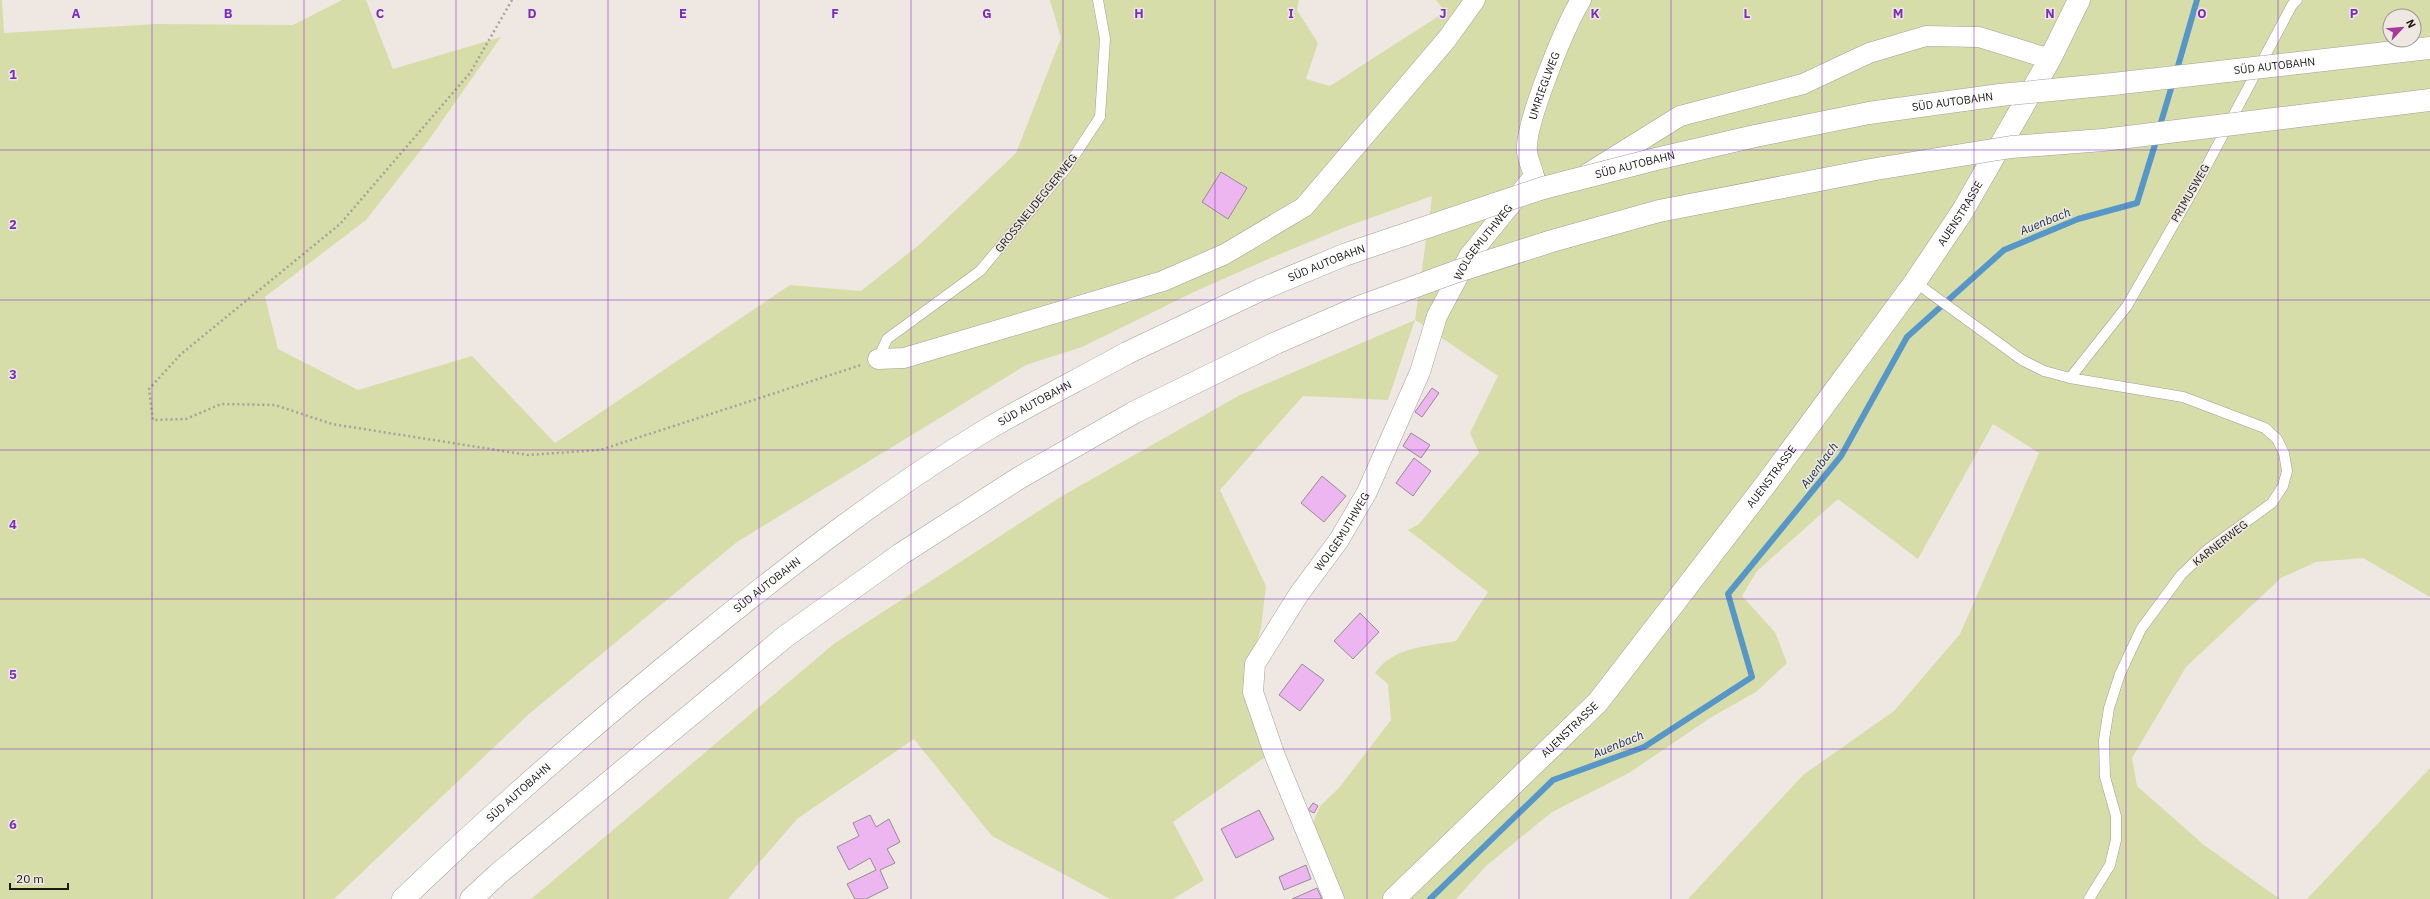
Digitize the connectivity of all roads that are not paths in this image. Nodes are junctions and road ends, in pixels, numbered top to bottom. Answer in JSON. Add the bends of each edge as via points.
{"nodes":[{"id":1,"x":1098,"y":0,"type":"edge"},
{"id":2,"x":1475,"y":0,"type":"edge"},
{"id":3,"x":1582,"y":0,"type":"edge"},
{"id":4,"x":2079,"y":0,"type":"edge"},
{"id":5,"x":2297,"y":0,"type":"edge"},
{"id":6,"x":2430,"y":48,"type":"edge"},
{"id":7,"x":2050,"y":59,"type":"junction"},
{"id":8,"x":2430,"y":100,"type":"edge"},
{"id":9,"x":1534,"y":176,"type":"junction"},
{"id":10,"x":1916,"y":282,"type":"junction"},
{"id":11,"x":878,"y":359,"type":"joint"},
{"id":12,"x":2070,"y":378,"type":"junction"},
{"id":13,"x":402,"y":899,"type":"edge"},
{"id":14,"x":471,"y":899,"type":"edge"},
{"id":15,"x":1334,"y":899,"type":"edge"},
{"id":16,"x":1394,"y":899,"type":"edge"},
{"id":17,"x":2089,"y":899,"type":"edge"}],
"edges":[{"from":1,"to":11,"type":"lane","name":"GROSSNEUDEGGERWEG","via":[[1105,39],[1100,117],[1067,168],[980,271],[887,339]]},
{"from":2,"to":11,"type":"street","via":[[1447,39],[1304,207],[1225,254],[1162,281],[904,358]]},
{"from":3,"to":9,"type":"street","name":"UMRIEGLWEG","via":[[1575,10],[1529,127],[1527,152]]},
{"from":4,"to":7,"type":"main road","name":"AUENSTRASSE"},
{"from":5,"to":12,"type":"lane","name":"PRIMUSWEG","via":[[2127,306]]},
{"from":6,"to":13,"type":"main road","name":"SÜD AUTOBAHN","bridge":true,"via":[[2000,95],[1869,113],[1755,136],[1543,188],[1344,255],[1260,290],[1127,353],[986,430],[885,497],[786,568],[623,700]]},
{"from":7,"to":9,"type":"street","via":[[1980,37],[1926,36],[1869,53],[1803,84],[1680,116],[1589,173],[1563,180]]},
{"from":7,"to":10,"type":"main road","name":"AUENSTRASSE","via":[[1962,212]]},
{"from":8,"to":14,"type":"main road","bridge":true,"via":[[2103,140],[2011,148],[1876,169],[1659,211],[1478,264],[1359,307],[1276,343],[1135,412],[1012,482],[901,554],[786,636]]},
{"from":9,"to":15,"type":"street","name":"WOLGEMUTHWEG","via":[[1469,256],[1437,316],[1420,372],[1367,492],[1339,540],[1299,594],[1255,664],[1253,692],[1275,756]]},
{"from":10,"to":12,"type":"lane","name":"KARNERWEG","via":[[2022,360]]},
{"from":10,"to":16,"type":"main road","name":"AUENSTRASSE","via":[[1766,484],[1598,702]]},
{"from":12,"to":17,"type":"lane","name":"KARNERWEG","via":[[2183,397],[2265,428],[2277,439],[2284,453],[2287,471],[2283,486],[2272,503],[2207,550],[2181,575],[2141,629],[2123,668],[2109,708],[2104,740],[2105,777],[2116,816],[2116,840],[2110,866]]}]}
